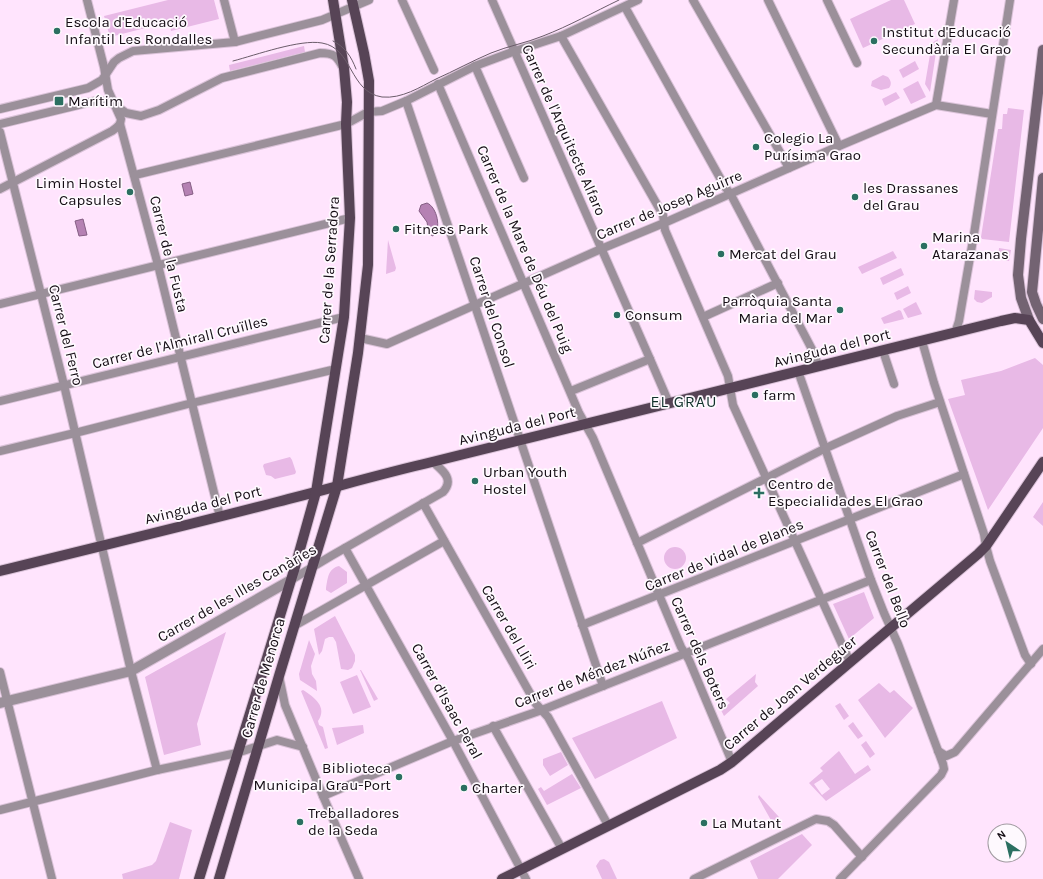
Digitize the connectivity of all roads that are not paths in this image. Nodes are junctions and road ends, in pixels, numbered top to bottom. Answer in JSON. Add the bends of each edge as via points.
{"nodes":[{"id":1,"x":87,"y":0,"type":"edge"},
{"id":2,"x":224,"y":0,"type":"edge"},
{"id":3,"x":333,"y":0,"type":"edge"},
{"id":4,"x":369,"y":0,"type":"edge"},
{"id":5,"x":402,"y":0,"type":"edge"},
{"id":6,"x":492,"y":0,"type":"edge"},
{"id":7,"x":638,"y":0,"type":"edge"},
{"id":8,"x":693,"y":0,"type":"edge"},
{"id":9,"x":768,"y":0,"type":"edge"},
{"id":10,"x":827,"y":0,"type":"edge"},
{"id":11,"x":954,"y":0,"type":"edge"},
{"id":12,"x":1010,"y":0,"type":"edge"},
{"id":13,"x":353,"y":3,"type":"edge"},
{"id":14,"x":625,"y":7,"type":"junction"},
{"id":15,"x":336,"y":15,"type":"junction"},
{"id":16,"x":561,"y":36,"type":"junction"},
{"id":17,"x":235,"y":42,"type":"junction"},
{"id":18,"x":1043,"y":50,"type":"edge"},
{"id":19,"x":515,"y":51,"type":"junction"},
{"id":20,"x":857,"y":62,"type":"dead end"},
{"id":21,"x":475,"y":66,"type":"junction"},
{"id":22,"x":344,"y":68,"type":"junction"},
{"id":23,"x":434,"y":70,"type":"dead end"},
{"id":24,"x":106,"y":75,"type":"junction"},
{"id":25,"x":438,"y":84,"type":"junction"},
{"id":26,"x":406,"y":101,"type":"junction"},
{"id":27,"x":114,"y":104,"type":"junction"},
{"id":28,"x":936,"y":105,"type":"junction"},
{"id":29,"x":0,"y":109,"type":"edge"},
{"id":30,"x":368,"y":112,"type":"junction"},
{"id":31,"x":992,"y":114,"type":"junction"},
{"id":32,"x":0,"y":124,"type":"edge"},
{"id":33,"x":120,"y":124,"type":"junction"},
{"id":34,"x":346,"y":124,"type":"junction"},
{"id":35,"x":0,"y":132,"type":"edge"},
{"id":36,"x":839,"y":146,"type":"junction"},
{"id":37,"x":789,"y":168,"type":"junction"},
{"id":38,"x":135,"y":175,"type":"junction"},
{"id":39,"x":524,"y":178,"type":"dead end"},
{"id":40,"x":1043,"y":178,"type":"edge"},
{"id":41,"x":12,"y":183,"type":"junction"},
{"id":42,"x":0,"y":189,"type":"edge"},
{"id":43,"x":730,"y":193,"type":"junction"},
{"id":44,"x":350,"y":218,"type":"junction"},
{"id":45,"x":664,"y":223,"type":"junction"},
{"id":46,"x":601,"y":249,"type":"junction"},
{"id":47,"x":158,"y":265,"type":"junction"},
{"id":48,"x":524,"y":283,"type":"junction"},
{"id":49,"x":778,"y":283,"type":"junction"},
{"id":50,"x":41,"y":293,"type":"junction"},
{"id":51,"x":1033,"y":297,"type":"junction"},
{"id":52,"x":0,"y":304,"type":"edge"},
{"id":53,"x":476,"y":306,"type":"junction"},
{"id":54,"x":1027,"y":316,"type":"junction"},
{"id":55,"x":344,"y":317,"type":"junction"},
{"id":56,"x":703,"y":317,"type":"junction"},
{"id":57,"x":1043,"y":318,"type":"edge"},
{"id":58,"x":955,"y":333,"type":"junction"},
{"id":59,"x":360,"y":338,"type":"junction"},
{"id":60,"x":922,"y":341,"type":"junction"},
{"id":61,"x":1043,"y":343,"type":"edge"},
{"id":62,"x":884,"y":351,"type":"junction"},
{"id":63,"x":180,"y":356,"type":"junction"},
{"id":64,"x":650,"y":358,"type":"junction"},
{"id":65,"x":818,"y":366,"type":"junction"},
{"id":66,"x":336,"y":368,"type":"junction"},
{"id":67,"x":798,"y":371,"type":"junction"},
{"id":68,"x":894,"y":384,"type":"dead end"},
{"id":69,"x":64,"y":385,"type":"junction"},
{"id":70,"x":731,"y":388,"type":"junction"},
{"id":71,"x":571,"y":391,"type":"junction"},
{"id":72,"x":0,"y":401,"type":"edge"},
{"id":73,"x":940,"y":402,"type":"junction"},
{"id":74,"x":192,"y":403,"type":"junction"},
{"id":75,"x":669,"y":403,"type":"junction"},
{"id":76,"x":586,"y":424,"type":"junction"},
{"id":77,"x":75,"y":433,"type":"junction"},
{"id":78,"x":521,"y":441,"type":"junction"},
{"id":79,"x":826,"y":448,"type":"junction"},
{"id":80,"x":0,"y":451,"type":"edge"},
{"id":81,"x":433,"y":462,"type":"junction"},
{"id":82,"x":1043,"y":462,"type":"edge"},
{"id":83,"x":964,"y":474,"type":"junction"},
{"id":84,"x":767,"y":479,"type":"junction"},
{"id":85,"x":336,"y":486,"type":"junction"},
{"id":86,"x":316,"y":492,"type":"junction"},
{"id":87,"x":423,"y":503,"type":"junction"},
{"id":88,"x":220,"y":517,"type":"junction"},
{"id":89,"x":851,"y":519,"type":"junction"},
{"id":90,"x":444,"y":540,"type":"junction"},
{"id":91,"x":795,"y":542,"type":"junction"},
{"id":92,"x":637,"y":543,"type":"junction"},
{"id":93,"x":102,"y":546,"type":"junction"},
{"id":94,"x":986,"y":546,"type":"junction"},
{"id":95,"x":345,"y":548,"type":"junction"},
{"id":96,"x":313,"y":567,"type":"junction"},
{"id":97,"x":0,"y":572,"type":"edge"},
{"id":98,"x":291,"y":580,"type":"junction"},
{"id":99,"x":872,"y":580,"type":"junction"},
{"id":100,"x":366,"y":586,"type":"junction"},
{"id":101,"x":660,"y":596,"type":"junction"},
{"id":102,"x":821,"y":599,"type":"junction"},
{"id":103,"x":294,"y":626,"type":"junction"},
{"id":104,"x":582,"y":626,"type":"junction"},
{"id":105,"x":891,"y":627,"type":"junction"},
{"id":106,"x":1043,"y":649,"type":"edge"},
{"id":107,"x":685,"y":653,"type":"junction"},
{"id":108,"x":850,"y":662,"type":"junction"},
{"id":109,"x":1031,"y":664,"type":"junction"},
{"id":110,"x":132,"y":671,"type":"junction"},
{"id":111,"x":0,"y":672,"type":"edge"},
{"id":112,"x":279,"y":676,"type":"junction"},
{"id":113,"x":603,"y":686,"type":"junction"},
{"id":114,"x":4,"y":702,"type":"edge"},
{"id":115,"x":542,"y":710,"type":"junction"},
{"id":116,"x":493,"y":726,"type":"junction"},
{"id":117,"x":453,"y":740,"type":"junction"},
{"id":118,"x":259,"y":745,"type":"junction"},
{"id":119,"x":303,"y":747,"type":"junction"},
{"id":120,"x":938,"y":751,"type":"junction"},
{"id":121,"x":236,"y":753,"type":"junction"},
{"id":122,"x":732,"y":762,"type":"junction"},
{"id":123,"x":157,"y":770,"type":"junction"},
{"id":124,"x":323,"y":796,"type":"junction"},
{"id":125,"x":32,"y":802,"type":"junction"},
{"id":126,"x":0,"y":810,"type":"edge"},
{"id":127,"x":608,"y":825,"type":"junction"},
{"id":128,"x":562,"y":849,"type":"junction"},
{"id":129,"x":862,"y":857,"type":"junction"},
{"id":130,"x":521,"y":869,"type":"junction"},
{"id":131,"x":847,"y":875,"type":"edge"},
{"id":132,"x":709,"y":876,"type":"edge"},
{"id":133,"x":52,"y":879,"type":"edge"},
{"id":134,"x":198,"y":879,"type":"edge"},
{"id":135,"x":219,"y":879,"type":"edge"},
{"id":136,"x":359,"y":879,"type":"edge"},
{"id":137,"x":502,"y":879,"type":"edge"},
{"id":138,"x":526,"y":879,"type":"edge"},
{"id":139,"x":694,"y":879,"type":"edge"},
{"id":140,"x":840,"y":879,"type":"edge"}],
"edges":[{"from":1,"to":24,"type":"street","name":"Carrer de la Fusta"},
{"from":2,"to":17,"type":"street"},
{"from":3,"to":15,"type":"main road","name":"Carrer de la Serradora"},
{"from":4,"to":13,"type":"street"},
{"from":5,"to":23,"type":"street"},
{"from":6,"to":19,"type":"street","name":"Carrer de l'Arquitecte Alfaro"},
{"from":7,"to":14,"type":"street"},
{"from":8,"to":37,"type":"street"},
{"from":9,"to":36,"type":"street"},
{"from":10,"to":20,"type":"street"},
{"from":11,"to":28,"type":"street"},
{"from":12,"to":31,"type":"street"},
{"from":13,"to":15,"type":"street"},
{"from":13,"to":30,"type":"main road","via":[[369,81]]},
{"from":14,"to":16,"type":"street"},
{"from":14,"to":43,"type":"street"},
{"from":15,"to":17,"type":"street"},
{"from":15,"to":22,"type":"main road","name":"Carrer de la Serradora"},
{"from":16,"to":19,"type":"street"},
{"from":16,"to":45,"type":"street","via":[[663,214]]},
{"from":17,"to":24,"type":"street","via":[[132,51],[114,62]]},
{"from":18,"to":54,"type":"main road","via":[[1019,268],[1021,298]]},
{"from":19,"to":21,"type":"street"},
{"from":19,"to":46,"type":"street","name":"Carrer de l'Arquitecte Alfaro"},
{"from":21,"to":25,"type":"street"},
{"from":21,"to":39,"type":"street"},
{"from":22,"to":27,"type":"street","via":[[330,53],[320,53],[222,78],[159,110],[141,116],[126,113]]},
{"from":22,"to":34,"type":"main road","name":"Carrer de la Serradora"},
{"from":24,"to":27,"type":"street","name":"Carrer de la Fusta","via":[[108,90]]},
{"from":24,"to":29,"type":"street","via":[[88,88]]},
{"from":25,"to":26,"type":"street"},
{"from":25,"to":48,"type":"street","name":"Carrer de la Mare de Déu del Puig"},
{"from":26,"to":30,"type":"street","via":[[382,111]]},
{"from":26,"to":53,"type":"street","name":"Carrer del Consol"},
{"from":27,"to":32,"type":"street","via":[[99,100],[91,101]]},
{"from":27,"to":33,"type":"street","name":"Carrer de la Fusta","via":[[121,119]]},
{"from":28,"to":31,"type":"street"},
{"from":28,"to":36,"type":"street","name":"Carrer de Josep Aguirre"},
{"from":30,"to":34,"type":"street"},
{"from":30,"to":59,"type":"main road","via":[[368,265]]},
{"from":31,"to":58,"type":"street","via":[[974,234]]},
{"from":33,"to":38,"type":"street","name":"Carrer de la Fusta"},
{"from":33,"to":41,"type":"street","via":[[112,131]]},
{"from":34,"to":38,"type":"street"},
{"from":34,"to":44,"type":"main road","name":"Carrer de la Serradora"},
{"from":35,"to":41,"type":"street","name":"Carrer del Ferro"},
{"from":36,"to":37,"type":"street","name":"Carrer de Josep Aguirre"},
{"from":37,"to":43,"type":"street","name":"Carrer de Josep Aguirre"},
{"from":38,"to":47,"type":"street","name":"Carrer de la Fusta"},
{"from":40,"to":51,"type":"main road"},
{"from":41,"to":42,"type":"street"},
{"from":41,"to":50,"type":"street","name":"Carrer del Ferro"},
{"from":43,"to":45,"type":"street","name":"Carrer de Josep Aguirre"},
{"from":43,"to":49,"type":"street"},
{"from":44,"to":47,"type":"street"},
{"from":44,"to":55,"type":"main road","name":"Carrer de la Serradora"},
{"from":45,"to":46,"type":"street","name":"Carrer de Josep Aguirre"},
{"from":45,"to":56,"type":"street"},
{"from":46,"to":48,"type":"street","name":"Carrer de Josep Aguirre"},
{"from":46,"to":64,"type":"street","name":"Carrer de l'Arquitecte Alfaro"},
{"from":47,"to":50,"type":"street"},
{"from":47,"to":63,"type":"street","name":"Carrer de la Fusta"},
{"from":48,"to":53,"type":"street","name":"Carrer de Josep Aguirre"},
{"from":48,"to":71,"type":"street","name":"Carrer de la Mare de Déu del Puig"},
{"from":49,"to":56,"type":"street"},
{"from":49,"to":65,"type":"street","via":[[815,355]]},
{"from":50,"to":52,"type":"street"},
{"from":50,"to":69,"type":"street","name":"Carrer del Ferro"},
{"from":51,"to":54,"type":"main road"},
{"from":51,"to":57,"type":"main road"},
{"from":53,"to":59,"type":"street","name":"Carrer de Josep Aguirre","via":[[387,344]]},
{"from":53,"to":78,"type":"street","name":"Carrer del Consol"},
{"from":54,"to":57,"type":"street","name":"Avinguda del Port"},
{"from":54,"to":58,"type":"main road","name":"Avinguda del Port"},
{"from":54,"to":61,"type":"main road"},
{"from":55,"to":63,"type":"street","name":"Carrer de l'Almirall Cruïlles"},
{"from":55,"to":66,"type":"main road","name":"Carrer de la Serradora"},
{"from":56,"to":70,"type":"street"},
{"from":58,"to":60,"type":"main road","name":"Avinguda del Port"},
{"from":59,"to":85,"type":"main road"},
{"from":60,"to":62,"type":"main road","name":"Avinguda del Port"},
{"from":60,"to":73,"type":"street"},
{"from":62,"to":65,"type":"main road","name":"Avinguda del Port"},
{"from":62,"to":68,"type":"street"},
{"from":63,"to":69,"type":"street","name":"Carrer de l'Almirall Cruïlles"},
{"from":63,"to":74,"type":"street","name":"Carrer de la Fusta"},
{"from":64,"to":71,"type":"street"},
{"from":64,"to":75,"type":"street","name":"Carrer de l'Arquitecte Alfaro"},
{"from":65,"to":67,"type":"main road","name":"Avinguda del Port"},
{"from":66,"to":74,"type":"street"},
{"from":66,"to":86,"type":"main road","name":"Carrer de la Serradora"},
{"from":67,"to":70,"type":"main road","name":"Avinguda del Port"},
{"from":67,"to":79,"type":"street","name":"Carrer del Bello"},
{"from":69,"to":72,"type":"street","name":"Carrer de l'Almirall Cruïlles"},
{"from":69,"to":77,"type":"street","name":"Carrer del Ferro"},
{"from":70,"to":75,"type":"main road","name":"Avinguda del Port"},
{"from":70,"to":84,"type":"street","via":[[733,404]]},
{"from":71,"to":76,"type":"street","name":"Carrer de la Mare de Déu del Puig"},
{"from":73,"to":79,"type":"street","via":[[891,418]]},
{"from":73,"to":83,"type":"street"},
{"from":74,"to":77,"type":"street"},
{"from":74,"to":88,"type":"street","name":"Carrer de la Fusta"},
{"from":75,"to":76,"type":"main road","name":"Avinguda del Port"},
{"from":76,"to":78,"type":"main road","name":"Avinguda del Port"},
{"from":76,"to":92,"type":"street","name":"Carrer dels Boters"},
{"from":77,"to":80,"type":"street"},
{"from":77,"to":93,"type":"street","name":"Carrer del Ferro"},
{"from":78,"to":81,"type":"main road","name":"Avinguda del Port"},
{"from":78,"to":104,"type":"street","name":"Carrer del Consol"},
{"from":79,"to":84,"type":"street"},
{"from":79,"to":89,"type":"street","name":"Carrer del Bello"},
{"from":81,"to":85,"type":"main road","name":"Avinguda del Port"},
{"from":81,"to":87,"type":"street","name":"Carrer de les Illes Canàries","via":[[446,473],[447,488]]},
{"from":82,"to":94,"type":"main road","name":"Carrer de Joan Verdeguer"},
{"from":83,"to":89,"type":"street","name":"Carrer de Vidal de Blanes"},
{"from":83,"to":94,"type":"street"},
{"from":84,"to":91,"type":"street"},
{"from":84,"to":92,"type":"street"},
{"from":85,"to":86,"type":"main road","name":"Avinguda del Port"},
{"from":85,"to":96,"type":"main road","name":"Carrer de Menorca"},
{"from":86,"to":88,"type":"main road","name":"Avinguda del Port"},
{"from":86,"to":98,"type":"main road","name":"Carrer de Menorca"},
{"from":87,"to":90,"type":"street","name":"Carrer del Lliri"},
{"from":87,"to":95,"type":"street","name":"Carrer de les Illes Canàries"},
{"from":88,"to":93,"type":"main road","name":"Avinguda del Port"},
{"from":89,"to":91,"type":"street","name":"Carrer de Vidal de Blanes"},
{"from":89,"to":99,"type":"street","name":"Carrer del Bello"},
{"from":90,"to":100,"type":"street"},
{"from":90,"to":115,"type":"street","name":"Carrer del Lliri","via":[[536,704]]},
{"from":91,"to":101,"type":"street","name":"Carrer de Vidal de Blanes"},
{"from":91,"to":102,"type":"street"},
{"from":92,"to":101,"type":"street","name":"Carrer dels Boters"},
{"from":93,"to":97,"type":"main road","name":"Avinguda del Port"},
{"from":93,"to":110,"type":"street","name":"Carrer del Ferro"},
{"from":94,"to":105,"type":"main road","name":"Carrer de Joan Verdeguer"},
{"from":94,"to":109,"type":"street","via":[[1024,654]]},
{"from":95,"to":96,"type":"street","name":"Carrer de les Illes Canàries"},
{"from":95,"to":100,"type":"street","name":"Carrer d'Isaac Peral"},
{"from":96,"to":98,"type":"street","name":"Carrer de les Illes Canàries"},
{"from":96,"to":103,"type":"main road","name":"Carrer de Menorca"},
{"from":98,"to":110,"type":"street","name":"Carrer de les Illes Canàries"},
{"from":98,"to":121,"type":"main road","name":"Carrer de Menorca"},
{"from":99,"to":102,"type":"street","name":"Carrer de Méndez Núñez"},
{"from":99,"to":105,"type":"street","name":"Carrer del Bello"},
{"from":100,"to":103,"type":"street"},
{"from":100,"to":117,"type":"street","name":"Carrer d'Isaac Peral"},
{"from":101,"to":104,"type":"street","name":"Carrer de Vidal de Blanes"},
{"from":101,"to":107,"type":"street","name":"Carrer dels Boters"},
{"from":102,"to":107,"type":"street","name":"Carrer de Méndez Núñez"},
{"from":102,"to":108,"type":"street"},
{"from":103,"to":112,"type":"main road","name":"Carrer de Menorca"},
{"from":104,"to":113,"type":"street","name":"Carrer del Consol"},
{"from":105,"to":108,"type":"main road","name":"Carrer de Joan Verdeguer"},
{"from":105,"to":120,"type":"street","name":"Carrer del Bello"},
{"from":106,"to":109,"type":"street"},
{"from":107,"to":113,"type":"street","name":"Carrer de Méndez Núñez"},
{"from":107,"to":122,"type":"street","name":"Carrer dels Boters"},
{"from":108,"to":122,"type":"main road","name":"Carrer de Joan Verdeguer"},
{"from":109,"to":120,"type":"street","via":[[955,752],[946,756]]},
{"from":110,"to":114,"type":"street","name":"Carrer de les Illes Canàries"},
{"from":110,"to":123,"type":"street","name":"Carrer del Ferro"},
{"from":111,"to":114,"type":"street"},
{"from":112,"to":118,"type":"main road","name":"Carrer de Menorca"},
{"from":112,"to":119,"type":"street","via":[[285,705]]},
{"from":113,"to":115,"type":"street","name":"Carrer de Méndez Núñez"},
{"from":114,"to":125,"type":"street"},
{"from":115,"to":116,"type":"street","name":"Carrer de Méndez Núñez"},
{"from":115,"to":127,"type":"street","name":"Carrer del Lliri"},
{"from":116,"to":117,"type":"street","name":"Carrer de Méndez Núñez"},
{"from":116,"to":128,"type":"street"},
{"from":117,"to":124,"type":"street","name":"Carrer de Méndez Núñez"},
{"from":117,"to":130,"type":"street","name":"Carrer d'Isaac Peral"},
{"from":118,"to":119,"type":"street","via":[[276,740]]},
{"from":118,"to":121,"type":"street"},
{"from":118,"to":135,"type":"main road","name":"Carrer de Menorca"},
{"from":119,"to":124,"type":"street"},
{"from":120,"to":129,"type":"street","name":"Carrer del Bello","via":[[944,769],[941,775]]},
{"from":121,"to":123,"type":"street"},
{"from":121,"to":134,"type":"main road","name":"Carrer de Menorca"},
{"from":122,"to":127,"type":"main road","name":"Carrer de Joan Verdeguer"},
{"from":123,"to":125,"type":"street"},
{"from":124,"to":136,"type":"street"},
{"from":125,"to":126,"type":"street"},
{"from":125,"to":133,"type":"street"},
{"from":127,"to":128,"type":"main road","name":"Carrer de Joan Verdeguer"},
{"from":128,"to":130,"type":"main road","name":"Carrer de Joan Verdeguer"},
{"from":129,"to":131,"type":"street","name":"Carrer del Bello"},
{"from":129,"to":132,"type":"street","via":[[834,824],[816,819]]},
{"from":130,"to":137,"type":"main road","name":"Carrer de Joan Verdeguer"},
{"from":130,"to":138,"type":"street","name":"Carrer d'Isaac Peral"},
{"from":131,"to":140,"type":"street","name":"Carrer del Bello"},
{"from":132,"to":139,"type":"street"}]}
